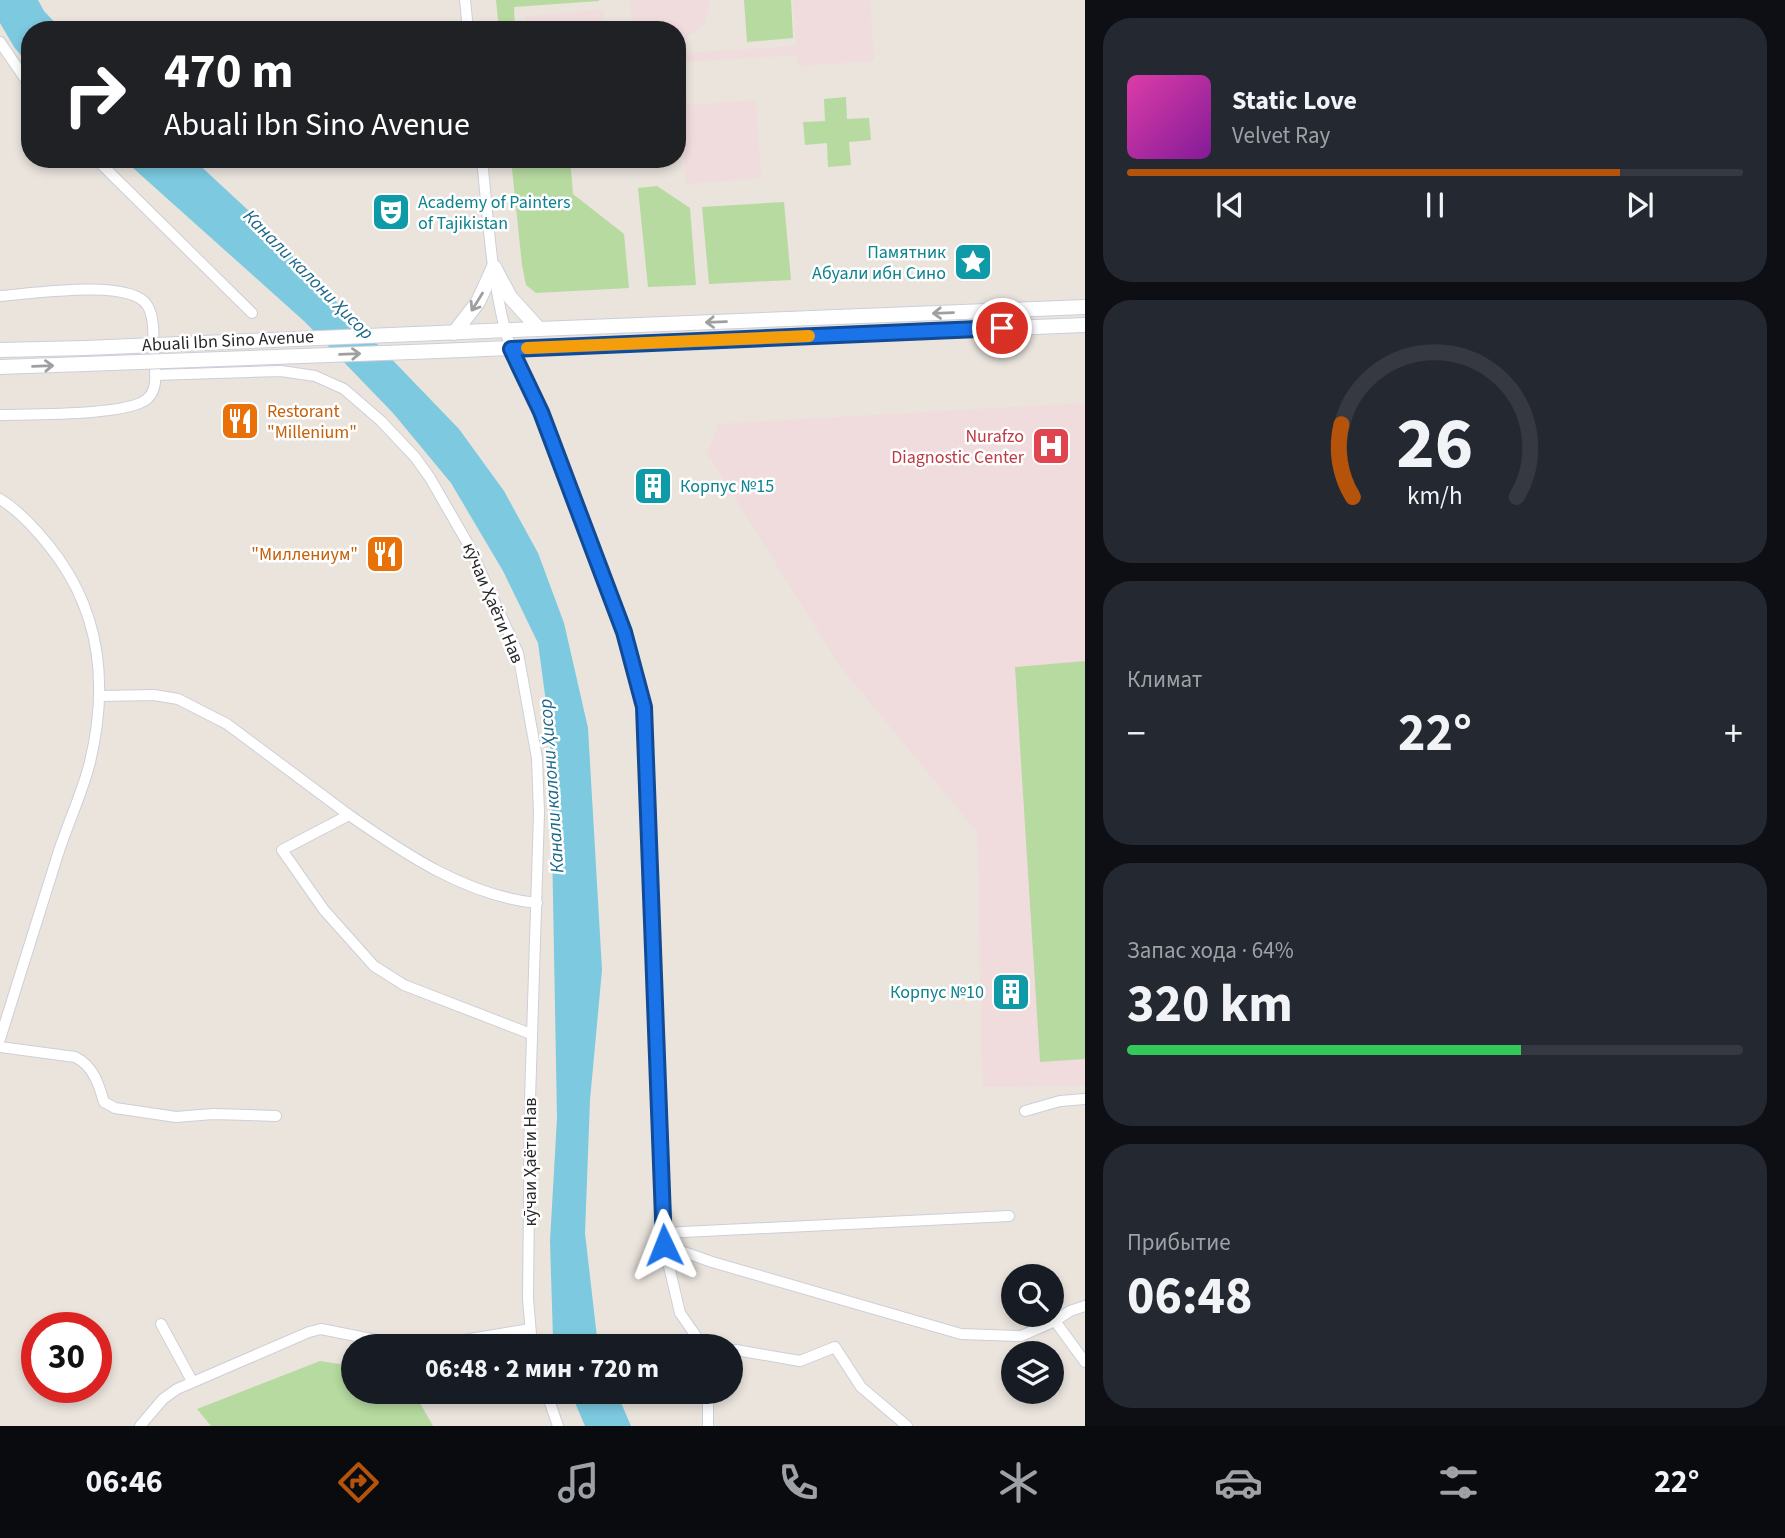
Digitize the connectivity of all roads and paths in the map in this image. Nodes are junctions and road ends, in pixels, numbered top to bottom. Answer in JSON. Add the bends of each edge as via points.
{"nodes":[{"id":1,"x":465,"y":0,"type":"edge"},
{"id":2,"x":467,"y":21,"type":"edge"},
{"id":3,"x":0,"y":42,"type":"edge"},
{"id":4,"x":21,"y":73,"type":"edge"},
{"id":5,"x":105,"y":168,"type":"edge"},
{"id":6,"x":483,"y":168,"type":"edge"},
{"id":7,"x":494,"y":267,"type":"junction"},
{"id":8,"x":0,"y":296,"type":"edge"},
{"id":9,"x":1085,"y":307,"type":"edge"},
{"id":10,"x":253,"y":313,"type":"dead end"},
{"id":11,"x":1085,"y":325,"type":"edge"},
{"id":12,"x":539,"y":329,"type":"junction"},
{"id":13,"x":506,"y":331,"type":"junction"},
{"id":14,"x":454,"y":333,"type":"junction"},
{"id":15,"x":511,"y":349,"type":"junction"},
{"id":16,"x":0,"y":350,"type":"edge"},
{"id":17,"x":0,"y":367,"type":"edge"},
{"id":18,"x":155,"y":375,"type":"junction"},
{"id":19,"x":0,"y":415,"type":"edge"},
{"id":20,"x":0,"y":499,"type":"edge"},
{"id":21,"x":100,"y":696,"type":"junction"},
{"id":22,"x":349,"y":815,"type":"junction"},
{"id":23,"x":537,"y":903,"type":"junction"},
{"id":24,"x":531,"y":1034,"type":"junction"},
{"id":25,"x":0,"y":1039,"type":"edge"},
{"id":26,"x":0,"y":1047,"type":"edge"},
{"id":27,"x":1085,"y":1099,"type":"edge"},
{"id":28,"x":1025,"y":1111,"type":"dead end"},
{"id":29,"x":276,"y":1116,"type":"dead end"},
{"id":30,"x":1009,"y":1216,"type":"dead end"},
{"id":31,"x":664,"y":1239,"type":"junction"},
{"id":32,"x":1085,"y":1306,"type":"edge"},
{"id":33,"x":1064,"y":1315,"type":"edge"},
{"id":34,"x":161,"y":1324,"type":"dead end"},
{"id":35,"x":1041,"y":1327,"type":"edge"},
{"id":36,"x":1059,"y":1327,"type":"edge"},
{"id":37,"x":530,"y":1329,"type":"junction"},
{"id":38,"x":346,"y":1334,"type":"edge"},
{"id":39,"x":500,"y":1334,"type":"edge"},
{"id":40,"x":531,"y":1334,"type":"edge"},
{"id":41,"x":695,"y":1334,"type":"edge"},
{"id":42,"x":743,"y":1351,"type":"edge"},
{"id":43,"x":1085,"y":1362,"type":"edge"},
{"id":44,"x":192,"y":1381,"type":"junction"},
{"id":45,"x":550,"y":1404,"type":"edge"},
{"id":46,"x":708,"y":1404,"type":"edge"},
{"id":47,"x":140,"y":1426,"type":"edge"},
{"id":48,"x":558,"y":1426,"type":"edge"},
{"id":49,"x":708,"y":1426,"type":"edge"},
{"id":50,"x":906,"y":1426,"type":"edge"}],
"edges":[{"from":1,"to":2,"type":"street"},
{"from":3,"to":4,"type":"street"},
{"from":5,"to":10,"type":"street"},
{"from":6,"to":7,"type":"street"},
{"from":7,"to":12,"type":"main road","via":[[510,297]]},
{"from":7,"to":13,"type":"street"},
{"from":7,"to":14,"type":"main road","one_way":true,"via":[[478,302]]},
{"from":8,"to":18,"type":"street","via":[[114,289],[145,301],[152,315]]},
{"from":9,"to":12,"type":"main road","name":"Abuali Ibn Sino Avenue","one_way":true},
{"from":11,"to":15,"type":"main road","name":"Abuali Ibn Sino Avenue"},
{"from":12,"to":13,"type":"main road","name":"Abuali Ibn Sino Avenue"},
{"from":13,"to":14,"type":"main road","name":"Abuali Ibn Sino Avenue"},
{"from":13,"to":15,"type":"street"},
{"from":14,"to":16,"type":"main road","name":"Abuali Ibn Sino Avenue","bridge":true},
{"from":17,"to":15,"type":"main road","name":"Abuali Ibn Sino Avenue","one_way":true,"bridge":true},
{"from":15,"to":31,"type":"street","via":[[541,412],[624,632],[644,707]]},
{"from":18,"to":19,"type":"street","via":[[149,398],[130,408]]},
{"from":18,"to":23,"type":"street","name":"кӯчаи Ҳаёти Нав","via":[[281,371],[315,376],[344,389],[415,457],[468,544],[519,653],[537,758]]},
{"from":20,"to":21,"type":"street","via":[[36,530],[78,591],[94,636]]},
{"from":21,"to":22,"type":"street","via":[[178,699],[227,724]]},
{"from":21,"to":25,"type":"street","via":[[90,761]]},
{"from":22,"to":23,"type":"street","via":[[439,871],[481,891]]},
{"from":22,"to":24,"type":"street","via":[[282,850],[324,910],[374,966],[404,985]]},
{"from":23,"to":24,"type":"street","name":"кӯчаи Ҳаёти Нав"},
{"from":24,"to":37,"type":"street","name":"кӯчаи Ҳаёти Нав"},
{"from":26,"to":29,"type":"street","via":[[83,1060],[104,1102],[115,1108],[176,1116]]},
{"from":27,"to":28,"type":"street"},
{"from":30,"to":31,"type":"street"},
{"from":31,"to":35,"type":"street","via":[[712,1262],[961,1334],[1021,1336]]},
{"from":31,"to":41,"type":"street","via":[[680,1313]]},
{"from":32,"to":33,"type":"street"},
{"from":34,"to":44,"type":"street"},
{"from":36,"to":43,"type":"street"},
{"from":37,"to":39,"type":"street"},
{"from":37,"to":40,"type":"street","name":"кӯчаи Ҳаёти Нав"},
{"from":38,"to":44,"type":"street","via":[[321,1329],[309,1332]]},
{"from":42,"to":50,"type":"street","via":[[800,1361],[835,1347],[861,1387]]},
{"from":44,"to":47,"type":"street","via":[[163,1399]]},
{"from":45,"to":48,"type":"street"},
{"from":46,"to":49,"type":"street"}]}
